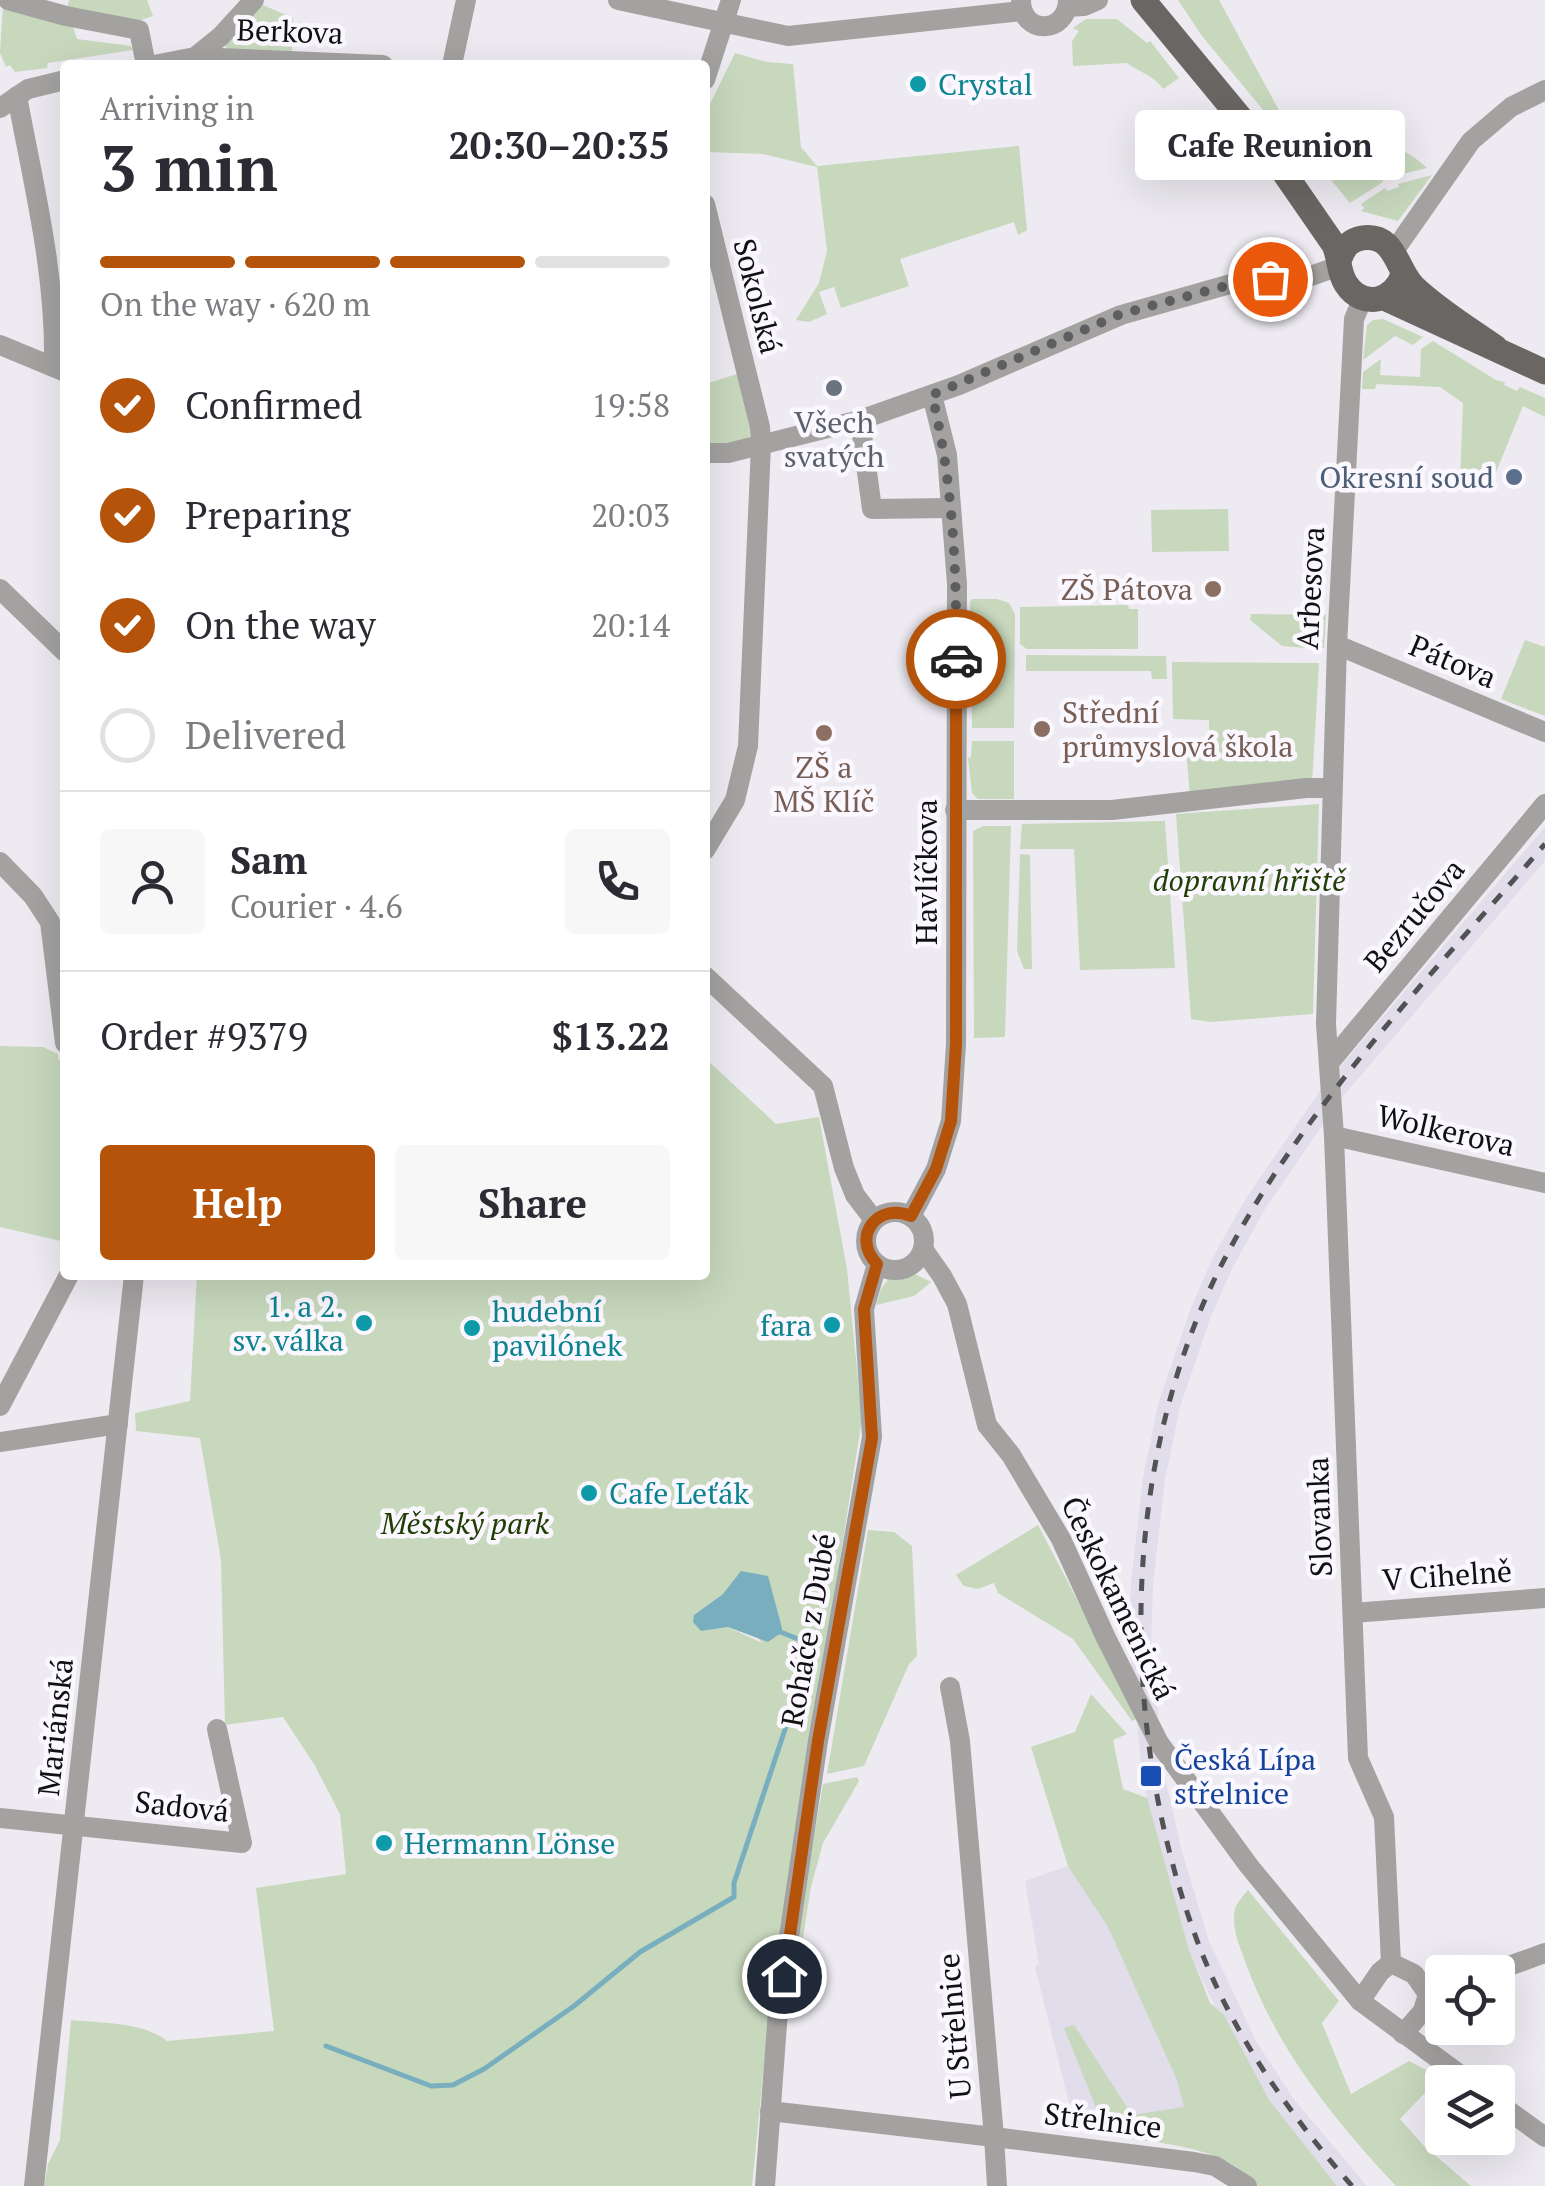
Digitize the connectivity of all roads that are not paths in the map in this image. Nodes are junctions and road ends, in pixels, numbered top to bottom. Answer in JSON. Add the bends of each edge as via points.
{"nodes":[{"id":1,"x":8,"y":0,"type":"edge"},
{"id":2,"x":254,"y":0,"type":"edge"},
{"id":3,"x":466,"y":0,"type":"edge"},
{"id":4,"x":618,"y":0,"type":"edge"},
{"id":5,"x":731,"y":0,"type":"edge"},
{"id":6,"x":1098,"y":0,"type":"edge"},
{"id":7,"x":1068,"y":3,"type":"edge"},
{"id":8,"x":1021,"y":6,"type":"edge"},
{"id":9,"x":1150,"y":9,"type":"edge"},
{"id":10,"x":723,"y":22,"type":"junction"},
{"id":11,"x":145,"y":60,"type":"edge"},
{"id":12,"x":195,"y":60,"type":"edge"},
{"id":13,"x":453,"y":60,"type":"edge"},
{"id":14,"x":710,"y":64,"type":"edge"},
{"id":15,"x":60,"y":81,"type":"edge"},
{"id":16,"x":1545,"y":90,"type":"edge"},
{"id":17,"x":8,"y":102,"type":"edge"},
{"id":18,"x":1276,"y":161,"type":"junction"},
{"id":19,"x":710,"y":224,"type":"edge"},
{"id":20,"x":1360,"y":238,"type":"junction"},
{"id":21,"x":1340,"y":262,"type":"junction"},
{"id":22,"x":1399,"y":262,"type":"junction"},
{"id":23,"x":1374,"y":298,"type":"junction"},
{"id":24,"x":0,"y":344,"type":"edge"},
{"id":25,"x":1495,"y":348,"type":"junction"},
{"id":26,"x":60,"y":369,"type":"edge"},
{"id":27,"x":1545,"y":372,"type":"edge"},
{"id":28,"x":932,"y":395,"type":"junction"},
{"id":29,"x":860,"y":420,"type":"junction"},
{"id":30,"x":760,"y":445,"type":"junction"},
{"id":31,"x":710,"y":453,"type":"edge"},
{"id":32,"x":950,"y":514,"type":"junction"},
{"id":33,"x":0,"y":590,"type":"edge"},
{"id":34,"x":1337,"y":646,"type":"junction"},
{"id":35,"x":60,"y":647,"type":"edge"},
{"id":36,"x":1545,"y":732,"type":"edge"},
{"id":37,"x":1332,"y":788,"type":"junction"},
{"id":38,"x":1545,"y":804,"type":"edge"},
{"id":39,"x":955,"y":810,"type":"junction"},
{"id":40,"x":710,"y":842,"type":"edge"},
{"id":41,"x":0,"y":862,"type":"edge"},
{"id":42,"x":710,"y":981,"type":"edge"},
{"id":43,"x":60,"y":1003,"type":"edge"},
{"id":44,"x":1329,"y":1064,"type":"junction"},
{"id":45,"x":1334,"y":1136,"type":"junction"},
{"id":46,"x":1545,"y":1183,"type":"edge"},
{"id":47,"x":911,"y":1216,"type":"junction"},
{"id":48,"x":874,"y":1220,"type":"junction"},
{"id":49,"x":917,"y":1258,"type":"junction"},
{"id":50,"x":877,"y":1264,"type":"junction"},
{"id":51,"x":67,"y":1280,"type":"edge"},
{"id":52,"x":133,"y":1280,"type":"edge"},
{"id":53,"x":0,"y":1406,"type":"edge"},
{"id":54,"x":118,"y":1424,"type":"junction"},
{"id":55,"x":0,"y":1442,"type":"edge"},
{"id":56,"x":1545,"y":1598,"type":"edge"},
{"id":57,"x":1353,"y":1612,"type":"junction"},
{"id":58,"x":950,"y":1687,"type":"dead end"},
{"id":59,"x":217,"y":1729,"type":"dead end"},
{"id":60,"x":0,"y":1818,"type":"edge"},
{"id":61,"x":75,"y":1824,"type":"junction"},
{"id":62,"x":1545,"y":1954,"type":"edge"},
{"id":63,"x":1391,"y":1963,"type":"junction"},
{"id":64,"x":1515,"y":1964,"type":"edge"},
{"id":65,"x":1425,"y":1983,"type":"edge"},
{"id":66,"x":1360,"y":2001,"type":"junction"},
{"id":67,"x":1425,"y":2007,"type":"edge"},
{"id":68,"x":1404,"y":2034,"type":"junction"},
{"id":69,"x":1447,"y":2065,"type":"edge"},
{"id":70,"x":770,"y":2111,"type":"junction"},
{"id":71,"x":1515,"y":2116,"type":"edge"},
{"id":72,"x":994,"y":2137,"type":"junction"},
{"id":73,"x":1545,"y":2138,"type":"edge"},
{"id":74,"x":34,"y":2186,"type":"edge"},
{"id":75,"x":765,"y":2186,"type":"edge"},
{"id":76,"x":997,"y":2186,"type":"edge"},
{"id":77,"x":1247,"y":2186,"type":"edge"}],
"edges":[{"from":1,"to":11,"type":"street","via":[[139,30]]},
{"from":2,"to":12,"type":"street"},
{"from":3,"to":13,"type":"street"},
{"from":4,"to":10,"type":"street"},
{"from":5,"to":10,"type":"street"},
{"from":6,"to":7,"type":"street"},
{"from":7,"to":8,"type":"street","via":[[1061,21],[1048,28],[1032,25]]},
{"from":8,"to":10,"type":"street","via":[[796,36]]},
{"from":9,"to":18,"type":"main road"},
{"from":10,"to":14,"type":"street"},
{"from":15,"to":17,"type":"street"},
{"from":16,"to":22,"type":"street","via":[[1510,108],[1472,141]]},
{"from":17,"to":26,"type":"street","via":[[51,267]]},
{"from":18,"to":20,"type":"main road"},
{"from":18,"to":21,"type":"main road"},
{"from":19,"to":30,"type":"street","name":"Sokolská"},
{"from":20,"to":21,"type":"main road"},
{"from":20,"to":22,"type":"main road","via":[[1380,241]]},
{"from":21,"to":23,"type":"main road","via":[[1347,286]]},
{"from":21,"to":28,"type":"street","via":[[1305,278],[1248,280],[1121,314]]},
{"from":22,"to":23,"type":"main road","via":[[1396,290]]},
{"from":22,"to":25,"type":"main road","via":[[1423,294]]},
{"from":23,"to":25,"type":"main road"},
{"from":23,"to":34,"type":"street","name":"Arbesova","via":[[1354,320]]},
{"from":24,"to":26,"type":"street"},
{"from":25,"to":27,"type":"main road"},
{"from":28,"to":29,"type":"street"},
{"from":28,"to":32,"type":"street","name":"Havlíčkova"},
{"from":29,"to":30,"type":"street"},
{"from":29,"to":32,"type":"street","via":[[872,509]]},
{"from":30,"to":31,"type":"street"},
{"from":30,"to":40,"type":"street","name":"Sokolská","via":[[748,746],[736,800]]},
{"from":32,"to":39,"type":"street","name":"Havlíčkova","via":[[957,584]]},
{"from":33,"to":35,"type":"street"},
{"from":34,"to":36,"type":"street","name":"Pátova"},
{"from":34,"to":37,"type":"street","name":"Arbesova"},
{"from":37,"to":39,"type":"street","via":[[1112,810]]},
{"from":37,"to":44,"type":"street","name":"Arbesova"},
{"from":38,"to":44,"type":"street","name":"Bezručova"},
{"from":39,"to":47,"type":"street","name":"Havlíčkova","via":[[951,1121]]},
{"from":41,"to":43,"type":"street","via":[[50,922]]},
{"from":42,"to":48,"type":"street","name":"Roháče z Dubé","via":[[823,1086],[844,1168]]},
{"from":44,"to":45,"type":"street","name":"Slovanka"},
{"from":45,"to":46,"type":"street","name":"Wolkerova"},
{"from":45,"to":57,"type":"street","name":"Slovanka"},
{"from":47,"to":48,"type":"street","via":[[891,1212]]},
{"from":47,"to":49,"type":"street","via":[[923,1231]]},
{"from":48,"to":50,"type":"street","name":"Roháče z Dubé","via":[[866,1244]]},
{"from":49,"to":50,"type":"street","via":[[892,1270]]},
{"from":49,"to":66,"type":"street","name":"Českokamenická","via":[[942,1276],[957,1304],[985,1420],[1061,1540],[1146,1720],[1249,1866]]},
{"from":50,"to":70,"type":"street","name":"Roháče z Dubé","via":[[864,1309],[872,1438],[818,1741],[778,2010]]},
{"from":51,"to":53,"type":"street"},
{"from":52,"to":54,"type":"street","name":"Mariánská"},
{"from":54,"to":55,"type":"street"},
{"from":54,"to":61,"type":"street","name":"Mariánská"},
{"from":56,"to":57,"type":"street","name":"V Cihelně"},
{"from":57,"to":63,"type":"street","name":"Slovanka","via":[[1358,1758],[1384,1817]]},
{"from":58,"to":72,"type":"street","name":"U Střelnice"},
{"from":59,"to":61,"type":"street","name":"Sadová","via":[[242,1842]]},
{"from":60,"to":61,"type":"street","name":"Sadová"},
{"from":61,"to":74,"type":"street","name":"Mariánská"},
{"from":62,"to":64,"type":"street"},
{"from":63,"to":65,"type":"street"},
{"from":63,"to":66,"type":"street"},
{"from":66,"to":68,"type":"street","name":"Českokamenická"},
{"from":67,"to":68,"type":"street"},
{"from":68,"to":69,"type":"street","name":"Českokamenická"},
{"from":70,"to":72,"type":"street","name":"U Střelnice"},
{"from":70,"to":75,"type":"street","name":"Roháče z Dubé"},
{"from":71,"to":73,"type":"street"},
{"from":72,"to":76,"type":"street"},
{"from":72,"to":77,"type":"street","name":"Střelnice","via":[[1216,2166]]}]}
